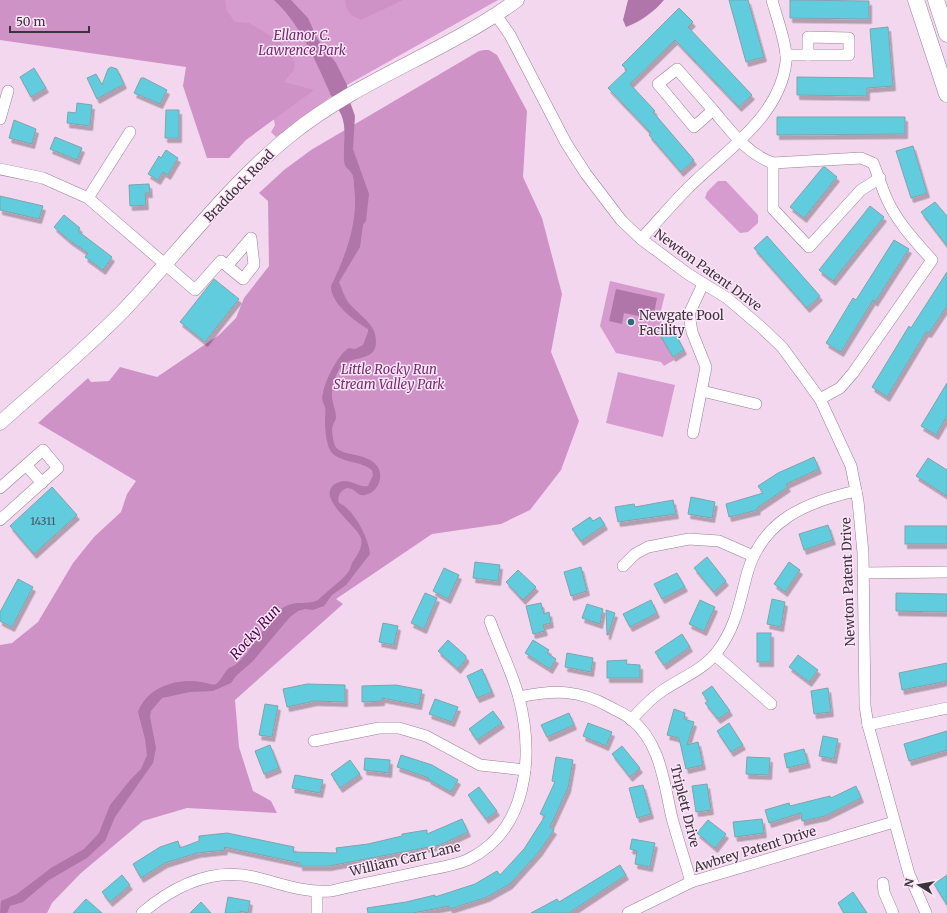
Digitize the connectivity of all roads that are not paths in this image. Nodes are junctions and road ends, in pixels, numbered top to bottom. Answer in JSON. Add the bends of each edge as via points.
{"nodes":[{"id":1,"x":517,"y":0,"type":"edge"},
{"id":2,"x":772,"y":0,"type":"edge"},
{"id":3,"x":916,"y":0,"type":"edge"},
{"id":4,"x":936,"y":0,"type":"edge"},
{"id":5,"x":496,"y":15,"type":"junction"},
{"id":6,"x":947,"y":34,"type":"edge"},
{"id":7,"x":786,"y":54,"type":"junction"},
{"id":8,"x":808,"y":55,"type":"dead end"},
{"id":9,"x":8,"y":91,"type":"dead end"},
{"id":10,"x":947,"y":94,"type":"edge"},
{"id":11,"x":713,"y":110,"type":"junction"},
{"id":12,"x":0,"y":119,"type":"edge"},
{"id":13,"x":130,"y":132,"type":"dead end"},
{"id":14,"x":740,"y":140,"type":"junction"},
{"id":15,"x":773,"y":163,"type":"junction"},
{"id":16,"x":0,"y":169,"type":"edge"},
{"id":17,"x":880,"y":178,"type":"junction"},
{"id":18,"x":88,"y":198,"type":"junction"},
{"id":19,"x":641,"y":239,"type":"junction"},
{"id":20,"x":164,"y":266,"type":"junction"},
{"id":21,"x":227,"y":266,"type":"dead end"},
{"id":22,"x":703,"y":284,"type":"junction"},
{"id":23,"x":702,"y":391,"type":"junction"},
{"id":24,"x":820,"y":399,"type":"junction"},
{"id":25,"x":756,"y":404,"type":"dead end"},
{"id":26,"x":0,"y":423,"type":"edge"},
{"id":27,"x":693,"y":433,"type":"dead end"},
{"id":28,"x":26,"y":466,"type":"junction"},
{"id":29,"x":42,"y":483,"type":"junction"},
{"id":30,"x":0,"y":488,"type":"edge"},
{"id":31,"x":856,"y":491,"type":"junction"},
{"id":32,"x":0,"y":520,"type":"edge"},
{"id":33,"x":753,"y":556,"type":"junction"},
{"id":34,"x":623,"y":566,"type":"dead end"},
{"id":35,"x":947,"y":572,"type":"edge"},
{"id":36,"x":864,"y":573,"type":"junction"},
{"id":37,"x":490,"y":621,"type":"dead end"},
{"id":38,"x":715,"y":655,"type":"junction"},
{"id":39,"x":519,"y":698,"type":"junction"},
{"id":40,"x":771,"y":704,"type":"dead end"},
{"id":41,"x":947,"y":708,"type":"edge"},
{"id":42,"x":631,"y":720,"type":"junction"},
{"id":43,"x":868,"y":725,"type":"junction"},
{"id":44,"x":314,"y":741,"type":"dead end"},
{"id":45,"x":525,"y":770,"type":"junction"},
{"id":46,"x":894,"y":822,"type":"junction"},
{"id":47,"x":691,"y":882,"type":"junction"},
{"id":48,"x":883,"y":883,"type":"dead end"},
{"id":49,"x":317,"y":892,"type":"junction"},
{"id":50,"x":142,"y":913,"type":"edge"},
{"id":51,"x":317,"y":913,"type":"edge"},
{"id":52,"x":628,"y":913,"type":"edge"},
{"id":53,"x":893,"y":913,"type":"edge"},
{"id":54,"x":926,"y":913,"type":"edge"}],
"edges":[{"from":1,"to":5,"type":"main road","name":"Braddock Road"},
{"from":2,"to":7,"type":"street"},
{"from":3,"to":10,"type":"highway"},
{"from":4,"to":6,"type":"highway"},
{"from":5,"to":19,"type":"street","name":"Newton Patent Drive","via":[[510,35],[548,110],[586,174],[621,220]]},
{"from":5,"to":20,"type":"main road","name":"Braddock Road","via":[[328,107],[291,135],[256,167]]},
{"from":7,"to":8,"type":"street"},
{"from":7,"to":14,"type":"street","via":[[781,86],[776,97],[768,111]]},
{"from":9,"to":12,"type":"street"},
{"from":11,"to":11,"type":"street","via":[[677,69],[658,84],[694,127]]},
{"from":11,"to":14,"type":"street"},
{"from":13,"to":18,"type":"street"},
{"from":14,"to":15,"type":"street","via":[[760,159]]},
{"from":14,"to":19,"type":"street","via":[[688,188]]},
{"from":15,"to":17,"type":"street","via":[[861,158],[872,162]]},
{"from":15,"to":17,"type":"street","via":[[773,209],[809,247],[861,190]]},
{"from":16,"to":18,"type":"street","via":[[43,178]]},
{"from":17,"to":24,"type":"street","via":[[886,197],[899,220],[932,260],[853,372],[840,388]]},
{"from":18,"to":20,"type":"street"},
{"from":19,"to":22,"type":"street","name":"Newton Patent Drive"},
{"from":20,"to":21,"type":"street","via":[[195,290],[221,261]]},
{"from":20,"to":26,"type":"main road","name":"Braddock Road","via":[[96,338]]},
{"from":22,"to":23,"type":"street","via":[[690,314],[692,332],[706,367]]},
{"from":22,"to":24,"type":"street","name":"Newton Patent Drive","via":[[727,298],[782,347]]},
{"from":23,"to":25,"type":"street"},
{"from":23,"to":27,"type":"street"},
{"from":24,"to":31,"type":"street","name":"Newton Patent Drive","via":[[851,466]]},
{"from":28,"to":29,"type":"street"},
{"from":28,"to":29,"type":"street","via":[[43,450],[58,468]]},
{"from":28,"to":30,"type":"street"},
{"from":29,"to":32,"type":"street"},
{"from":31,"to":33,"type":"street","via":[[828,497],[795,511],[769,533]]},
{"from":31,"to":36,"type":"street","name":"Newton Patent Drive","via":[[861,518]]},
{"from":33,"to":34,"type":"street","via":[[719,541],[689,539],[648,547],[635,554]]},
{"from":33,"to":38,"type":"street","via":[[735,623],[728,638]]},
{"from":35,"to":36,"type":"street"},
{"from":36,"to":43,"type":"street","name":"Newton Patent Drive","via":[[864,675]]},
{"from":37,"to":39,"type":"street","name":"William Carr Lane"},
{"from":38,"to":40,"type":"street"},
{"from":38,"to":42,"type":"street","via":[[699,669],[658,693]]},
{"from":39,"to":42,"type":"street","name":"Triplett Drive","via":[[544,692],[570,692],[600,701]]},
{"from":39,"to":45,"type":"street","name":"William Carr Lane","via":[[525,741]]},
{"from":41,"to":43,"type":"street"},
{"from":42,"to":47,"type":"street","name":"Triplett Drive","via":[[643,733],[659,761],[677,837]]},
{"from":43,"to":46,"type":"street","name":"Newton Patent Drive"},
{"from":44,"to":45,"type":"street","via":[[379,728],[399,728],[426,736],[480,765]]},
{"from":45,"to":49,"type":"street","name":"William Carr Lane","via":[[521,795],[513,816],[497,838],[477,854],[456,864]]},
{"from":46,"to":47,"type":"street","name":"Awbrey Patent Drive"},
{"from":46,"to":54,"type":"street","name":"Newton Patent Drive","via":[[910,874]]},
{"from":47,"to":52,"type":"street","name":"Awbrey Patent Drive"},
{"from":48,"to":53,"type":"street"},
{"from":49,"to":50,"type":"street","name":"William Carr Lane","via":[[248,876],[216,876],[191,882],[168,892]]},
{"from":49,"to":51,"type":"street"}]}
